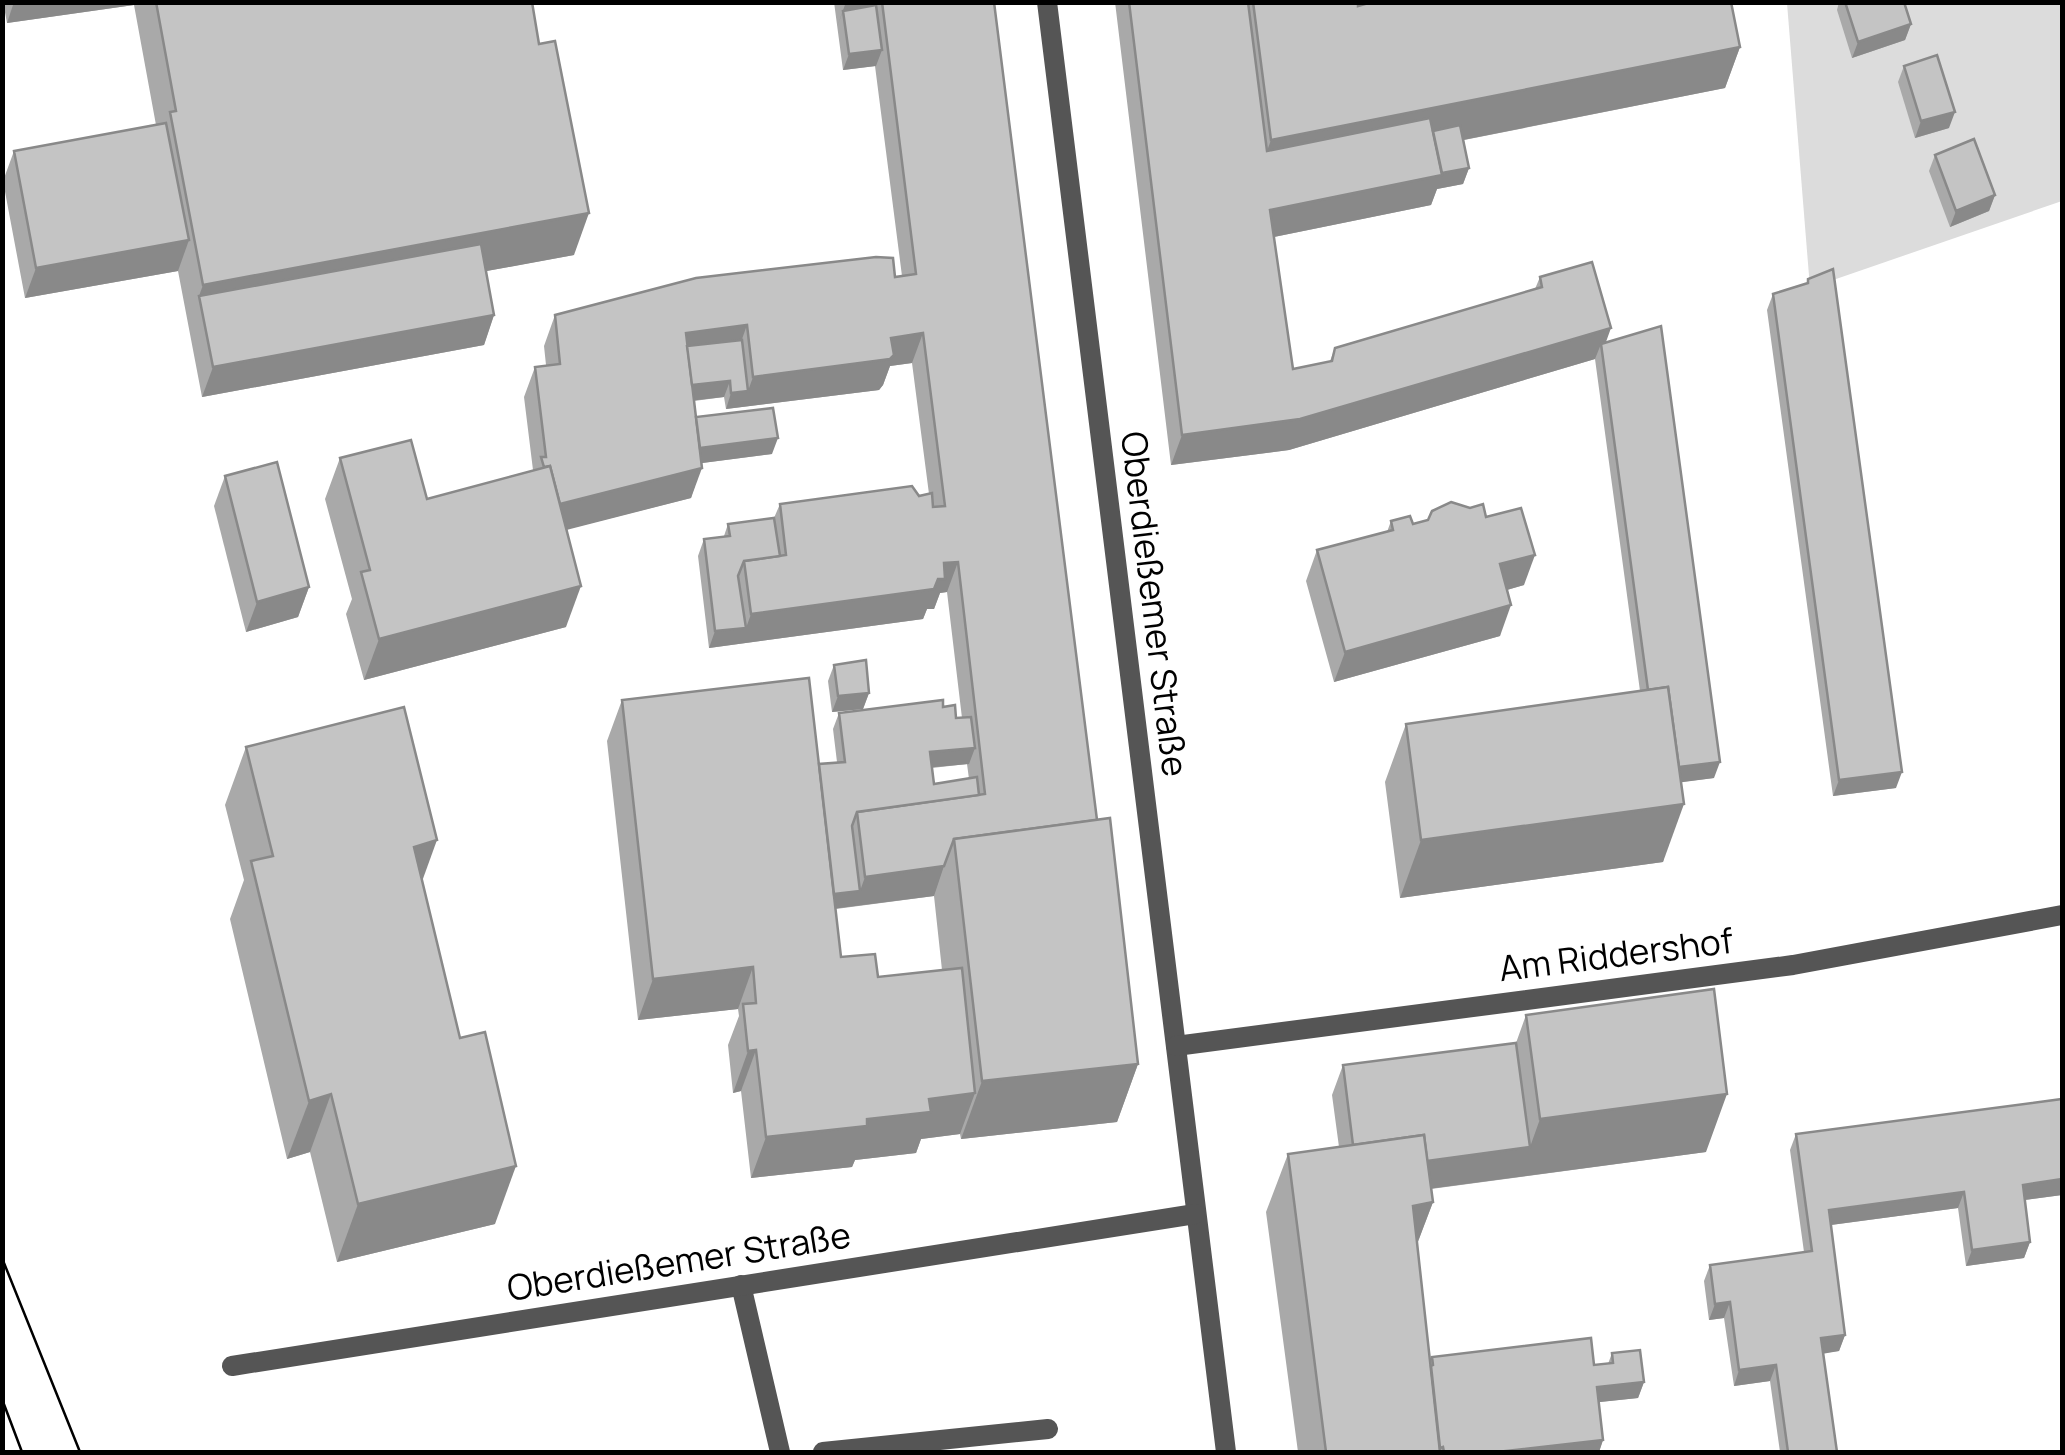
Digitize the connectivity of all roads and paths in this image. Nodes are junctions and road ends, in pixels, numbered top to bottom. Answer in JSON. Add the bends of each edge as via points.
{"nodes":[{"id":1,"x":1047,"y":2,"type":"edge"},
{"id":2,"x":2062,"y":915,"type":"edge"},
{"id":3,"x":1176,"y":1046,"type":"junction"},
{"id":4,"x":1195,"y":1214,"type":"junction"},
{"id":5,"x":740,"y":1285,"type":"junction"},
{"id":6,"x":232,"y":1366,"type":"dead end"},
{"id":7,"x":1048,"y":1429,"type":"dead end"},
{"id":8,"x":780,"y":1452,"type":"edge"},
{"id":9,"x":824,"y":1452,"type":"edge"},
{"id":10,"x":1226,"y":1452,"type":"edge"}],
"edges":[{"from":1,"to":3,"type":"street","name":"Oberdießemer Straße"},
{"from":2,"to":3,"type":"street","name":"Am Riddershof","via":[[1792,965]]},
{"from":3,"to":4,"type":"street","name":"Oberdießemer Straße"},
{"from":4,"to":5,"type":"street","name":"Oberdießemer Straße"},
{"from":4,"to":10,"type":"street","name":"Oberdießemer Straße"},
{"from":5,"to":6,"type":"street","name":"Oberdießemer Straße"},
{"from":5,"to":8,"type":"street"},
{"from":7,"to":9,"type":"street"}]}
